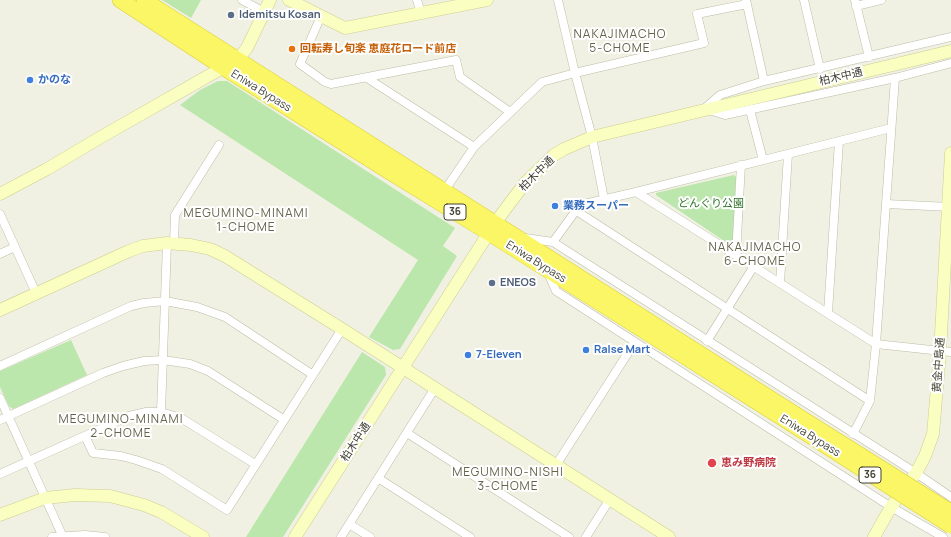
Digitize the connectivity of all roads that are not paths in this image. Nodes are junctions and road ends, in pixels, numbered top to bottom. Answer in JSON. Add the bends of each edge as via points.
{"nodes":[{"id":1,"x":120,"y":0,"type":"edge"},
{"id":2,"x":144,"y":0,"type":"edge"},
{"id":3,"x":242,"y":0,"type":"edge"},
{"id":4,"x":270,"y":0,"type":"edge"},
{"id":5,"x":289,"y":0,"type":"edge"},
{"id":6,"x":417,"y":0,"type":"edge"},
{"id":7,"x":487,"y":0,"type":"edge"},
{"id":8,"x":558,"y":0,"type":"edge"},
{"id":9,"x":804,"y":0,"type":"edge"},
{"id":10,"x":881,"y":0,"type":"edge"},
{"id":11,"x":466,"y":2,"type":"edge"},
{"id":12,"x":747,"y":2,"type":"edge"},
{"id":13,"x":855,"y":3,"type":"edge"},
{"id":14,"x":264,"y":12,"type":"junction"},
{"id":15,"x":421,"y":13,"type":"junction"},
{"id":16,"x":321,"y":16,"type":"junction"},
{"id":17,"x":951,"y":37,"type":"edge"},
{"id":18,"x":951,"y":51,"type":"edge"},
{"id":19,"x":869,"y":57,"type":"junction"},
{"id":20,"x":238,"y":59,"type":"junction"},
{"id":21,"x":951,"y":63,"type":"edge"},
{"id":22,"x":224,"y":68,"type":"junction"},
{"id":23,"x":820,"y":69,"type":"junction"},
{"id":24,"x":575,"y":73,"type":"junction"},
{"id":25,"x":367,"y":78,"type":"junction"},
{"id":26,"x":895,"y":78,"type":"junction"},
{"id":27,"x":764,"y":81,"type":"junction"},
{"id":28,"x":704,"y":109,"type":"junction"},
{"id":29,"x":750,"y":110,"type":"junction"},
{"id":30,"x":510,"y":112,"type":"junction"},
{"id":31,"x":892,"y":128,"type":"junction"},
{"id":32,"x":592,"y":137,"type":"junction"},
{"id":33,"x":839,"y":141,"type":"junction"},
{"id":34,"x":219,"y":144,"type":"dead end"},
{"id":35,"x":474,"y":147,"type":"junction"},
{"id":36,"x":951,"y":153,"type":"edge"},
{"id":37,"x":788,"y":154,"type":"junction"},
{"id":38,"x":763,"y":160,"type":"junction"},
{"id":39,"x":741,"y":165,"type":"junction"},
{"id":40,"x":444,"y":190,"type":"junction"},
{"id":41,"x":636,"y":192,"type":"junction"},
{"id":42,"x":0,"y":194,"type":"edge"},
{"id":43,"x":604,"y":199,"type":"junction"},
{"id":44,"x":886,"y":204,"type":"junction"},
{"id":45,"x":950,"y":207,"type":"edge"},
{"id":46,"x":575,"y":210,"type":"junction"},
{"id":47,"x":0,"y":214,"type":"edge"},
{"id":48,"x":492,"y":228,"type":"junction"},
{"id":49,"x":518,"y":237,"type":"junction"},
{"id":50,"x":553,"y":242,"type":"junction"},
{"id":51,"x":171,"y":243,"type":"junction"},
{"id":52,"x":15,"y":247,"type":"junction"},
{"id":53,"x":0,"y":254,"type":"edge"},
{"id":54,"x":736,"y":255,"type":"junction"},
{"id":55,"x":754,"y":266,"type":"junction"},
{"id":56,"x":546,"y":268,"type":"junction"},
{"id":57,"x":780,"y":283,"type":"junction"},
{"id":58,"x":36,"y":293,"type":"junction"},
{"id":59,"x":165,"y":301,"type":"junction"},
{"id":60,"x":727,"y":308,"type":"junction"},
{"id":61,"x":0,"y":310,"type":"edge"},
{"id":62,"x":828,"y":313,"type":"junction"},
{"id":63,"x":342,"y":329,"type":"junction"},
{"id":64,"x":707,"y":341,"type":"junction"},
{"id":65,"x":635,"y":342,"type":"junction"},
{"id":66,"x":876,"y":344,"type":"junction"},
{"id":67,"x":945,"y":352,"type":"edge"},
{"id":68,"x":164,"y":360,"type":"junction"},
{"id":69,"x":0,"y":366,"type":"edge"},
{"id":70,"x":403,"y":368,"type":"junction"},
{"id":71,"x":313,"y":374,"type":"junction"},
{"id":72,"x":435,"y":388,"type":"junction"},
{"id":73,"x":0,"y":398,"type":"edge"},
{"id":74,"x":870,"y":401,"type":"junction"},
{"id":75,"x":161,"y":412,"type":"junction"},
{"id":76,"x":8,"y":416,"type":"junction"},
{"id":77,"x":792,"y":418,"type":"junction"},
{"id":78,"x":0,"y":420,"type":"edge"},
{"id":79,"x":284,"y":420,"type":"junction"},
{"id":80,"x":407,"y":433,"type":"junction"},
{"id":81,"x":853,"y":434,"type":"junction"},
{"id":82,"x":85,"y":436,"type":"junction"},
{"id":83,"x":29,"y":461,"type":"junction"},
{"id":84,"x":255,"y":464,"type":"junction"},
{"id":85,"x":556,"y":465,"type":"junction"},
{"id":86,"x":916,"y":473,"type":"junction"},
{"id":87,"x":0,"y":474,"type":"edge"},
{"id":88,"x":378,"y":478,"type":"junction"},
{"id":89,"x":951,"y":497,"type":"edge"},
{"id":90,"x":45,"y":498,"type":"junction"},
{"id":91,"x":610,"y":499,"type":"junction"},
{"id":92,"x":891,"y":507,"type":"junction"},
{"id":93,"x":951,"y":512,"type":"edge"},
{"id":94,"x":0,"y":515,"type":"edge"},
{"id":95,"x":349,"y":524,"type":"junction"},
{"id":96,"x":951,"y":526,"type":"edge"},
{"id":97,"x":651,"y":532,"type":"edge"},
{"id":98,"x":62,"y":536,"type":"edge"},
{"id":99,"x":52,"y":537,"type":"edge"},
{"id":100,"x":104,"y":537,"type":"edge"},
{"id":101,"x":203,"y":537,"type":"edge"},
{"id":102,"x":295,"y":537,"type":"edge"},
{"id":103,"x":341,"y":537,"type":"edge"},
{"id":104,"x":370,"y":537,"type":"edge"},
{"id":105,"x":470,"y":537,"type":"edge"},
{"id":106,"x":569,"y":537,"type":"edge"},
{"id":107,"x":586,"y":537,"type":"edge"},
{"id":108,"x":669,"y":537,"type":"edge"},
{"id":109,"x":874,"y":537,"type":"edge"},
{"id":110,"x":943,"y":537,"type":"edge"}],
"edges":[{"from":1,"to":22,"type":"highway","name":"Eniwa Bypass","number":"36"},
{"from":2,"to":20,"type":"highway","name":"Eniwa Bypass","number":"36"},
{"from":3,"to":14,"type":"street"},
{"from":4,"to":14,"type":"street"},
{"from":5,"to":16,"type":"street"},
{"from":6,"to":15,"type":"street"},
{"from":7,"to":11,"type":"street"},
{"from":8,"to":24,"type":"street"},
{"from":9,"to":23,"type":"street"},
{"from":10,"to":13,"type":"street"},
{"from":11,"to":15,"type":"street"},
{"from":12,"to":24,"type":"street","via":[[697,14],[704,43]]},
{"from":12,"to":27,"type":"street"},
{"from":13,"to":19,"type":"street"},
{"from":14,"to":20,"type":"street","via":[[247,48]]},
{"from":15,"to":16,"type":"street","via":[[345,28]]},
{"from":16,"to":25,"type":"street","via":[[300,64],[331,84]]},
{"from":17,"to":19,"type":"street"},
{"from":18,"to":28,"type":"street","name":"柏木中通"},
{"from":19,"to":23,"type":"street"},
{"from":20,"to":22,"type":"street"},
{"from":20,"to":40,"type":"highway","name":"Eniwa Bypass","number":"36"},
{"from":21,"to":26,"type":"street"},
{"from":22,"to":42,"type":"street"},
{"from":22,"to":48,"type":"highway","name":"Eniwa Bypass","number":"36","via":[[388,171]]},
{"from":23,"to":27,"type":"street"},
{"from":24,"to":30,"type":"street","via":[[542,82]]},
{"from":24,"to":32,"type":"street"},
{"from":25,"to":30,"type":"street","via":[[456,60],[460,77]]},
{"from":25,"to":35,"type":"street"},
{"from":26,"to":29,"type":"street"},
{"from":26,"to":31,"type":"street"},
{"from":27,"to":28,"type":"street","via":[[720,95]]},
{"from":28,"to":29,"type":"street","via":[[725,115]]},
{"from":28,"to":32,"type":"street","name":"柏木中通"},
{"from":29,"to":38,"type":"street"},
{"from":30,"to":35,"type":"street"},
{"from":31,"to":33,"type":"street"},
{"from":31,"to":44,"type":"street"},
{"from":32,"to":43,"type":"street"},
{"from":32,"to":48,"type":"street","name":"柏木中通","via":[[564,149],[543,164],[525,183]]},
{"from":33,"to":37,"type":"street"},
{"from":33,"to":62,"type":"street"},
{"from":34,"to":51,"type":"street","via":[[175,215]]},
{"from":35,"to":40,"type":"street"},
{"from":36,"to":45,"type":"street","name":"黄金中島通"},
{"from":37,"to":38,"type":"street"},
{"from":37,"to":57,"type":"street"},
{"from":38,"to":39,"type":"street"},
{"from":39,"to":41,"type":"street"},
{"from":39,"to":54,"type":"street"},
{"from":40,"to":48,"type":"highway","name":"Eniwa Bypass","number":"36"},
{"from":41,"to":43,"type":"street"},
{"from":41,"to":54,"type":"street"},
{"from":43,"to":46,"type":"street","via":[[580,205]]},
{"from":44,"to":45,"type":"street"},
{"from":44,"to":66,"type":"street"},
{"from":45,"to":67,"type":"street","name":"黄金中島通"},
{"from":46,"to":50,"type":"street"},
{"from":46,"to":60,"type":"street"},
{"from":47,"to":52,"type":"street"},
{"from":48,"to":49,"type":"highway","name":"Eniwa Bypass","number":"36"},
{"from":48,"to":56,"type":"highway","name":"Eniwa Bypass","number":"36"},
{"from":48,"to":70,"type":"street","name":"柏木中通"},
{"from":49,"to":50,"type":"street"},
{"from":49,"to":77,"type":"highway","name":"Eniwa Bypass","number":"36"},
{"from":50,"to":64,"type":"street"},
{"from":51,"to":58,"type":"street","via":[[151,244],[129,251]]},
{"from":51,"to":59,"type":"street"},
{"from":51,"to":63,"type":"street","via":[[210,249],[225,256]]},
{"from":52,"to":53,"type":"street"},
{"from":52,"to":58,"type":"street"},
{"from":54,"to":55,"type":"street"},
{"from":55,"to":57,"type":"street"},
{"from":55,"to":60,"type":"street"},
{"from":56,"to":65,"type":"street","via":[[556,291]]},
{"from":56,"to":77,"type":"highway","name":"Eniwa Bypass","number":"36"},
{"from":57,"to":62,"type":"street"},
{"from":58,"to":61,"type":"street"},
{"from":59,"to":68,"type":"street"},
{"from":59,"to":69,"type":"street","via":[[131,306]]},
{"from":59,"to":71,"type":"street","via":[[198,307],[225,317]]},
{"from":60,"to":64,"type":"street"},
{"from":60,"to":74,"type":"street"},
{"from":62,"to":66,"type":"street"},
{"from":63,"to":70,"type":"street"},
{"from":63,"to":71,"type":"street"},
{"from":64,"to":81,"type":"street"},
{"from":65,"to":85,"type":"street"},
{"from":65,"to":92,"type":"street"},
{"from":66,"to":67,"type":"street"},
{"from":66,"to":74,"type":"street"},
{"from":67,"to":86,"type":"street","name":"黄金中島通","via":[[933,434]]},
{"from":68,"to":75,"type":"street"},
{"from":68,"to":76,"type":"street","via":[[123,366]]},
{"from":68,"to":79,"type":"street","via":[[190,364],[208,371]]},
{"from":70,"to":72,"type":"street"},
{"from":70,"to":102,"type":"street","name":"柏木中通"},
{"from":71,"to":79,"type":"street"},
{"from":72,"to":80,"type":"street"},
{"from":72,"to":85,"type":"street"},
{"from":73,"to":76,"type":"street"},
{"from":74,"to":81,"type":"street"},
{"from":75,"to":82,"type":"street","via":[[129,416]]},
{"from":75,"to":84,"type":"street","via":[[181,418]]},
{"from":76,"to":78,"type":"street"},
{"from":76,"to":83,"type":"street"},
{"from":77,"to":93,"type":"highway","name":"Eniwa Bypass","number":"36","bridge":true},
{"from":77,"to":96,"type":"highway","name":"Eniwa Bypass","number":"36","bridge":true},
{"from":79,"to":84,"type":"street"},
{"from":80,"to":88,"type":"street"},
{"from":80,"to":106,"type":"street"},
{"from":81,"to":86,"type":"street"},
{"from":82,"to":83,"type":"street"},
{"from":82,"to":84,"type":"street","via":[[93,453],[121,456],[155,466],[227,510]]},
{"from":83,"to":87,"type":"street"},
{"from":83,"to":90,"type":"street"},
{"from":85,"to":91,"type":"street"},
{"from":86,"to":89,"type":"street"},
{"from":86,"to":92,"type":"street","name":"黄金中島通"},
{"from":88,"to":95,"type":"street"},
{"from":88,"to":105,"type":"street"},
{"from":90,"to":94,"type":"street"},
{"from":90,"to":98,"type":"street"},
{"from":90,"to":101,"type":"street","via":[[110,496],[161,512]]},
{"from":91,"to":97,"type":"street"},
{"from":91,"to":107,"type":"street"},
{"from":92,"to":109,"type":"street","name":"黄金中島通"},
{"from":92,"to":110,"type":"street"},
{"from":95,"to":103,"type":"street"},
{"from":95,"to":104,"type":"street"},
{"from":97,"to":108,"type":"street"},
{"from":98,"to":99,"type":"street"},
{"from":98,"to":100,"type":"street"}]}
